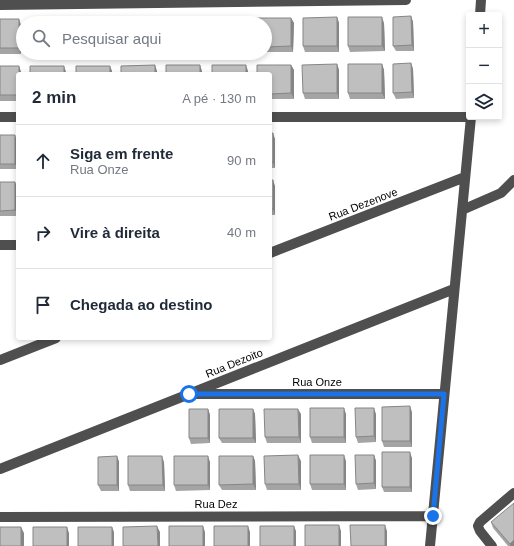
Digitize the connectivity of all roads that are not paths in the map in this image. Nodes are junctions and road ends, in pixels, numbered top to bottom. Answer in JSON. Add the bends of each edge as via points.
{"nodes":[{"id":1,"x":406,"y":0,"type":"edge"},
{"id":2,"x":481,"y":0,"type":"edge"},
{"id":3,"x":0,"y":5,"type":"edge"},
{"id":4,"x":480,"y":12,"type":"edge"},
{"id":5,"x":0,"y":117,"type":"edge"},
{"id":6,"x":16,"y":117,"type":"edge"},
{"id":7,"x":272,"y":117,"type":"edge"},
{"id":8,"x":466,"y":117,"type":"edge"},
{"id":9,"x":471,"y":120,"type":"edge"},
{"id":10,"x":465,"y":177,"type":"junction"},
{"id":11,"x":514,"y":180,"type":"edge"},
{"id":12,"x":462,"y":210,"type":"junction"},
{"id":13,"x":0,"y":245,"type":"edge"},
{"id":14,"x":16,"y":245,"type":"edge"},
{"id":15,"x":272,"y":245,"type":"edge"},
{"id":16,"x":291,"y":245,"type":"junction"},
{"id":17,"x":272,"y":253,"type":"edge"},
{"id":18,"x":454,"y":289,"type":"junction"},
{"id":19,"x":51,"y":340,"type":"edge"},
{"id":20,"x":0,"y":360,"type":"edge"},
{"id":21,"x":189,"y":394,"type":"junction"},
{"id":22,"x":444,"y":394,"type":"junction"},
{"id":23,"x":0,"y":469,"type":"edge"},
{"id":24,"x":514,"y":493,"type":"edge"},
{"id":25,"x":433,"y":516,"type":"junction"},
{"id":26,"x":0,"y":517,"type":"edge"},
{"id":27,"x":430,"y":546,"type":"edge"},
{"id":28,"x":492,"y":546,"type":"edge"}],
"edges":[{"from":1,"to":3,"type":"street"},
{"from":2,"to":4,"type":"street"},
{"from":5,"to":6,"type":"street"},
{"from":7,"to":8,"type":"street"},
{"from":9,"to":10,"type":"street"},
{"from":10,"to":12,"type":"street"},
{"from":10,"to":16,"type":"street","name":"Rua Dezenove"},
{"from":11,"to":12,"type":"street","via":[[501,193]]},
{"from":12,"to":18,"type":"street"},
{"from":13,"to":14,"type":"street"},
{"from":15,"to":16,"type":"street"},
{"from":16,"to":17,"type":"street","name":"Rua Dezenove"},
{"from":18,"to":21,"type":"street","name":"Rua Dezoito"},
{"from":18,"to":22,"type":"street"},
{"from":19,"to":20,"type":"street"},
{"from":21,"to":22,"type":"street","name":"Rua Onze"},
{"from":21,"to":23,"type":"street","name":"Rua Dezoito"},
{"from":22,"to":25,"type":"street"},
{"from":24,"to":28,"type":"street","via":[[478,526]]},
{"from":25,"to":26,"type":"street","name":"Rua Dez"},
{"from":25,"to":27,"type":"street"}]}
